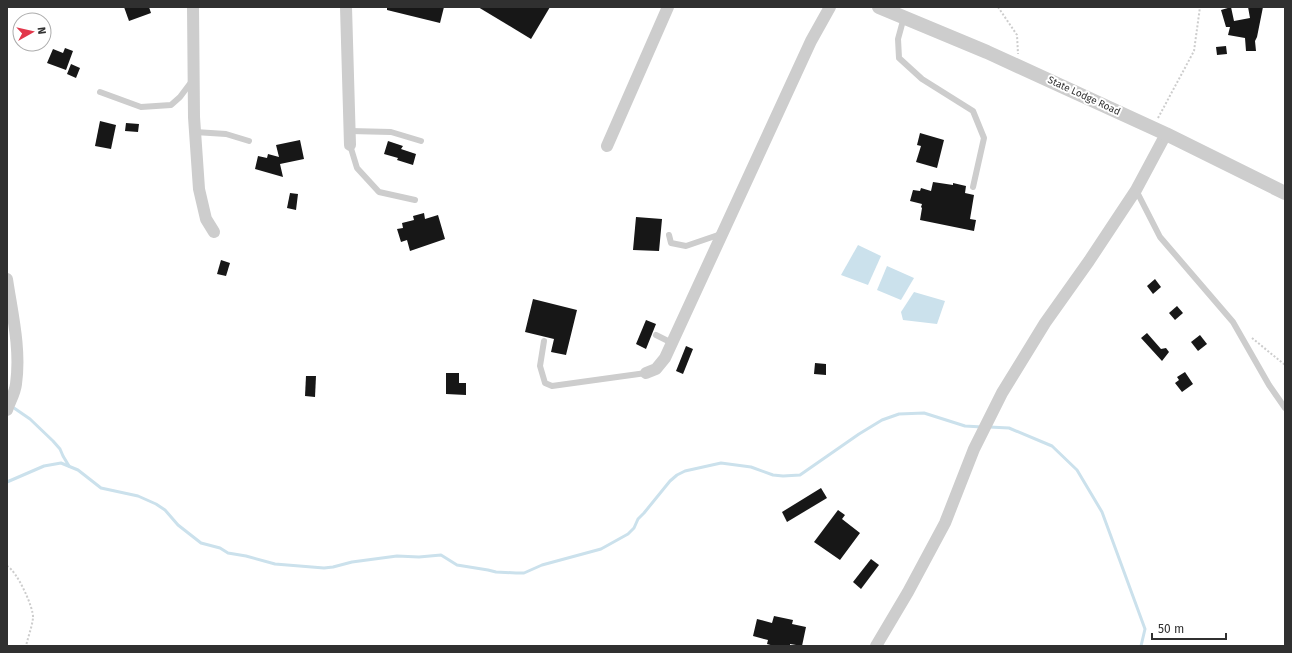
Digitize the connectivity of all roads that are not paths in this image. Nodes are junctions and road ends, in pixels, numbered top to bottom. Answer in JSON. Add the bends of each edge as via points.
{"nodes":[{"id":1,"x":193,"y":7,"type":"edge"},
{"id":2,"x":346,"y":7,"type":"edge"},
{"id":3,"x":668,"y":7,"type":"edge"},
{"id":4,"x":830,"y":7,"type":"edge"},
{"id":5,"x":879,"y":7,"type":"edge"},
{"id":6,"x":904,"y":17,"type":"junction"},
{"id":7,"x":194,"y":78,"type":"junction"},
{"id":8,"x":100,"y":92,"type":"dead end"},
{"id":9,"x":350,"y":131,"type":"junction"},
{"id":10,"x":195,"y":132,"type":"junction"},
{"id":11,"x":1166,"y":134,"type":"junction"},
{"id":12,"x":249,"y":141,"type":"dead end"},
{"id":13,"x":421,"y":142,"type":"dead end"},
{"id":14,"x":350,"y":145,"type":"joint"},
{"id":15,"x":608,"y":146,"type":"dead end"},
{"id":16,"x":973,"y":187,"type":"dead end"},
{"id":17,"x":1136,"y":190,"type":"junction"},
{"id":18,"x":1285,"y":193,"type":"edge"},
{"id":19,"x":415,"y":200,"type":"dead end"},
{"id":20,"x":214,"y":232,"type":"dead end"},
{"id":21,"x":722,"y":233,"type":"junction"},
{"id":22,"x":669,"y":235,"type":"dead end"},
{"id":23,"x":7,"y":279,"type":"edge"},
{"id":24,"x":656,"y":335,"type":"dead end"},
{"id":25,"x":544,"y":341,"type":"dead end"},
{"id":26,"x":672,"y":343,"type":"junction"},
{"id":27,"x":646,"y":373,"type":"joint"},
{"id":28,"x":1285,"y":408,"type":"edge"},
{"id":29,"x":7,"y":410,"type":"edge"},
{"id":30,"x":876,"y":646,"type":"edge"}],
"edges":[{"from":1,"to":7,"type":"street"},
{"from":2,"to":9,"type":"street"},
{"from":3,"to":15,"type":"street"},
{"from":4,"to":21,"type":"street","via":[[811,41]]},
{"from":5,"to":6,"type":"street","name":"State Lodge Road"},
{"from":6,"to":11,"type":"street","name":"State Lodge Road"},
{"from":6,"to":16,"type":"lane","via":[[898,39],[899,58],[922,79],[973,111],[984,138]]},
{"from":7,"to":8,"type":"lane","via":[[171,105],[141,107]]},
{"from":7,"to":10,"type":"street"},
{"from":9,"to":13,"type":"lane","via":[[391,132]]},
{"from":9,"to":14,"type":"street"},
{"from":10,"to":12,"type":"lane","via":[[226,134]]},
{"from":10,"to":20,"type":"street","via":[[199,189],[206,219]]},
{"from":11,"to":17,"type":"street"},
{"from":11,"to":18,"type":"street","name":"State Lodge Road"},
{"from":14,"to":19,"type":"lane","via":[[357,168],[379,192]]},
{"from":17,"to":28,"type":"lane","via":[[1160,237],[1232,322]]},
{"from":17,"to":30,"type":"street","via":[[1045,323],[1002,393],[974,449],[945,523]]},
{"from":21,"to":22,"type":"lane","via":[[686,246],[671,243]]},
{"from":21,"to":26,"type":"street"},
{"from":23,"to":29,"type":"street","via":[[17,361],[16,384]]},
{"from":24,"to":26,"type":"lane"},
{"from":25,"to":27,"type":"lane","via":[[540,366],[546,383],[552,386]]},
{"from":26,"to":27,"type":"street","via":[[656,369]]}]}
